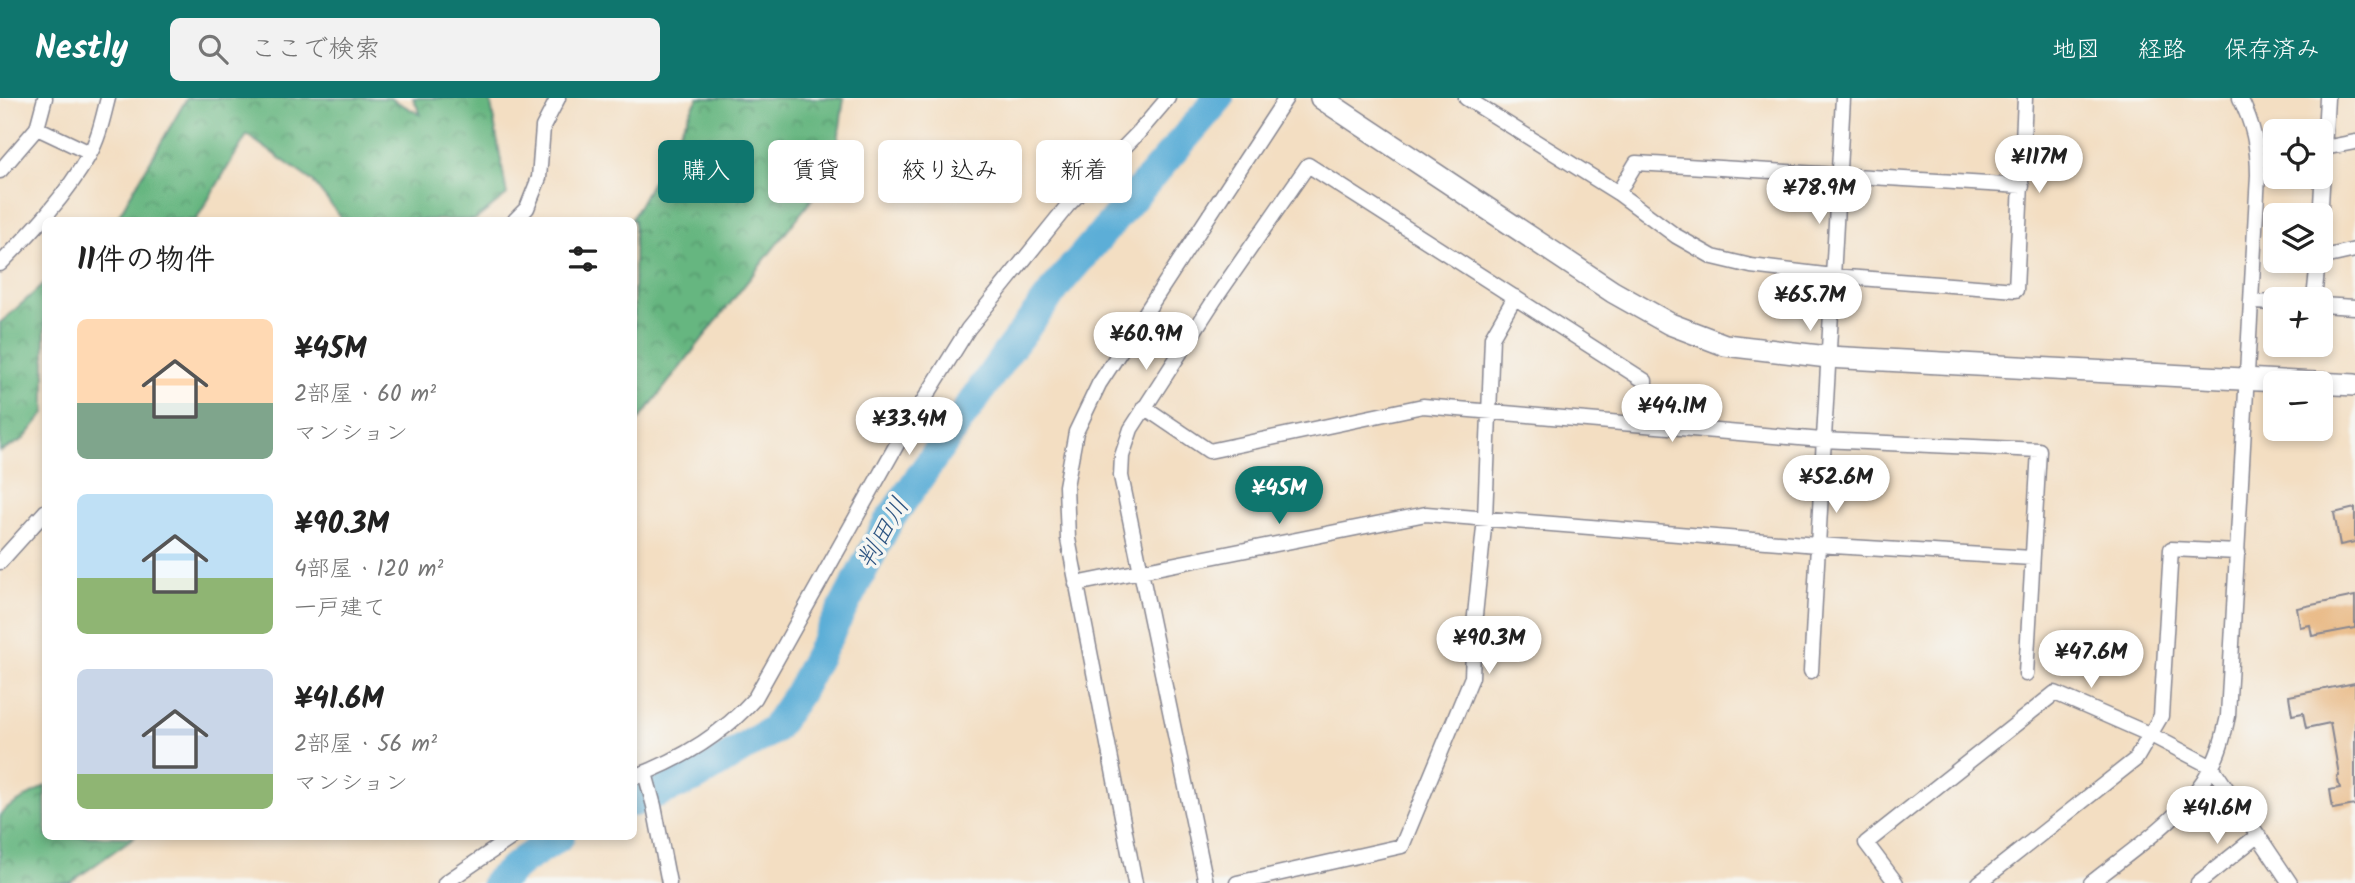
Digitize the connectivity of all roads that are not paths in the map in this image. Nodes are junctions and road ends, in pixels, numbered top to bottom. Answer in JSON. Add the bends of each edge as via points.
{"nodes":[{"id":1,"x":45,"y":98,"type":"edge"},
{"id":2,"x":108,"y":98,"type":"edge"},
{"id":3,"x":558,"y":98,"type":"edge"},
{"id":4,"x":1168,"y":98,"type":"edge"},
{"id":5,"x":1286,"y":98,"type":"edge"},
{"id":6,"x":1321,"y":98,"type":"edge"},
{"id":7,"x":1466,"y":98,"type":"edge"},
{"id":8,"x":1843,"y":98,"type":"edge"},
{"id":9,"x":2025,"y":98,"type":"edge"},
{"id":10,"x":2240,"y":98,"type":"edge"},
{"id":11,"x":2327,"y":98,"type":"edge"},
{"id":12,"x":2326,"y":119,"type":"edge"},
{"id":13,"x":37,"y":128,"type":"junction"},
{"id":14,"x":2355,"y":142,"type":"edge"},
{"id":15,"x":2333,"y":146,"type":"edge"},
{"id":16,"x":90,"y":153,"type":"junction"},
{"id":17,"x":0,"y":171,"type":"edge"},
{"id":18,"x":1839,"y":175,"type":"junction"},
{"id":19,"x":2022,"y":186,"type":"junction"},
{"id":20,"x":1618,"y":193,"type":"junction"},
{"id":21,"x":45,"y":217,"type":"edge"},
{"id":22,"x":518,"y":217,"type":"edge"},
{"id":23,"x":42,"y":220,"type":"edge"},
{"id":24,"x":2355,"y":250,"type":"edge"},
{"id":25,"x":2333,"y":256,"type":"edge"},
{"id":26,"x":0,"y":264,"type":"edge"},
{"id":27,"x":1833,"y":276,"type":"junction"},
{"id":28,"x":1516,"y":297,"type":"junction"},
{"id":29,"x":2253,"y":302,"type":"junction"},
{"id":30,"x":2263,"y":302,"type":"edge"},
{"id":31,"x":2333,"y":306,"type":"edge"},
{"id":32,"x":2355,"y":307,"type":"edge"},
{"id":33,"x":1828,"y":356,"type":"junction"},
{"id":34,"x":2247,"y":378,"type":"junction"},
{"id":35,"x":2355,"y":385,"type":"edge"},
{"id":36,"x":1144,"y":407,"type":"junction"},
{"id":37,"x":1488,"y":411,"type":"junction"},
{"id":38,"x":1643,"y":423,"type":"junction"},
{"id":39,"x":1822,"y":440,"type":"junction"},
{"id":40,"x":42,"y":515,"type":"edge"},
{"id":41,"x":1485,"y":518,"type":"junction"},
{"id":42,"x":1817,"y":545,"type":"junction"},
{"id":43,"x":2238,"y":552,"type":"junction"},
{"id":44,"x":2032,"y":558,"type":"junction"},
{"id":45,"x":0,"y":562,"type":"edge"},
{"id":46,"x":1142,"y":572,"type":"junction"},
{"id":47,"x":1076,"y":584,"type":"junction"},
{"id":48,"x":1811,"y":671,"type":"dead end"},
{"id":49,"x":2026,"y":674,"type":"dead end"},
{"id":50,"x":2151,"y":735,"type":"junction"},
{"id":51,"x":2212,"y":767,"type":"junction"},
{"id":52,"x":642,"y":778,"type":"edge"},
{"id":53,"x":2257,"y":836,"type":"junction"},
{"id":54,"x":508,"y":840,"type":"edge"},
{"id":55,"x":446,"y":883,"type":"edge"},
{"id":56,"x":669,"y":883,"type":"edge"},
{"id":57,"x":1135,"y":883,"type":"edge"},
{"id":58,"x":1206,"y":883,"type":"edge"},
{"id":59,"x":1237,"y":883,"type":"edge"},
{"id":60,"x":1896,"y":883,"type":"edge"},
{"id":61,"x":1979,"y":883,"type":"edge"},
{"id":62,"x":2091,"y":883,"type":"edge"},
{"id":63,"x":2198,"y":883,"type":"edge"},
{"id":64,"x":2290,"y":883,"type":"edge"}],
"edges":[{"from":1,"to":13,"type":"street"},
{"from":2,"to":16,"type":"street"},
{"from":3,"to":22,"type":"street","via":[[543,127],[539,178],[527,208]]},
{"from":4,"to":52,"type":"street","via":[[1068,205],[968,330],[901,437],[755,698],[735,720]]},
{"from":5,"to":47,"type":"street","via":[[1127,339],[1076,432],[1066,486]]},
{"from":6,"to":33,"type":"street","via":[[1613,292],[1670,324],[1725,345]]},
{"from":7,"to":20,"type":"street"},
{"from":8,"to":18,"type":"street"},
{"from":9,"to":19,"type":"street"},
{"from":10,"to":29,"type":"street","via":[[2258,148]]},
{"from":11,"to":12,"type":"street"},
{"from":13,"to":16,"type":"street"},
{"from":13,"to":17,"type":"street"},
{"from":14,"to":15,"type":"street"},
{"from":16,"to":21,"type":"street"},
{"from":18,"to":19,"type":"street"},
{"from":18,"to":20,"type":"street","via":[[1636,163]]},
{"from":18,"to":27,"type":"street"},
{"from":19,"to":27,"type":"street","via":[[2016,290]]},
{"from":20,"to":27,"type":"street","via":[[1713,257]]},
{"from":23,"to":26,"type":"street"},
{"from":24,"to":25,"type":"street"},
{"from":27,"to":33,"type":"street"},
{"from":28,"to":36,"type":"street","via":[[1308,166]]},
{"from":28,"to":37,"type":"street","via":[[1492,337]]},
{"from":28,"to":38,"type":"street","via":[[1645,381]]},
{"from":29,"to":30,"type":"street"},
{"from":29,"to":34,"type":"street"},
{"from":31,"to":32,"type":"street"},
{"from":33,"to":34,"type":"street"},
{"from":33,"to":39,"type":"street"},
{"from":34,"to":35,"type":"street"},
{"from":34,"to":43,"type":"street"},
{"from":36,"to":37,"type":"street","via":[[1209,451],[1423,406]]},
{"from":36,"to":46,"type":"street","via":[[1131,429],[1121,476]]},
{"from":37,"to":38,"type":"street"},
{"from":37,"to":41,"type":"street"},
{"from":38,"to":39,"type":"street"},
{"from":39,"to":42,"type":"street"},
{"from":39,"to":44,"type":"street","via":[[2039,450]]},
{"from":40,"to":45,"type":"street"},
{"from":41,"to":42,"type":"street"},
{"from":41,"to":46,"type":"street","via":[[1426,514]]},
{"from":41,"to":59,"type":"street","via":[[1472,677],[1402,846]]},
{"from":42,"to":44,"type":"street"},
{"from":42,"to":48,"type":"street"},
{"from":43,"to":50,"type":"street","via":[[2171,549],[2161,716]]},
{"from":43,"to":51,"type":"street","via":[[2228,716]]},
{"from":44,"to":49,"type":"street"},
{"from":46,"to":47,"type":"street"},
{"from":46,"to":58,"type":"street"},
{"from":47,"to":57,"type":"street"},
{"from":50,"to":51,"type":"street"},
{"from":50,"to":60,"type":"street","via":[[2055,693],[1866,843]]},
{"from":50,"to":61,"type":"street","via":[[2136,759]]},
{"from":51,"to":53,"type":"street"},
{"from":51,"to":62,"type":"street","via":[[2174,816]]},
{"from":52,"to":56,"type":"street","via":[[654,806]]},
{"from":53,"to":63,"type":"street"},
{"from":53,"to":64,"type":"street"},
{"from":54,"to":55,"type":"street"}]}
